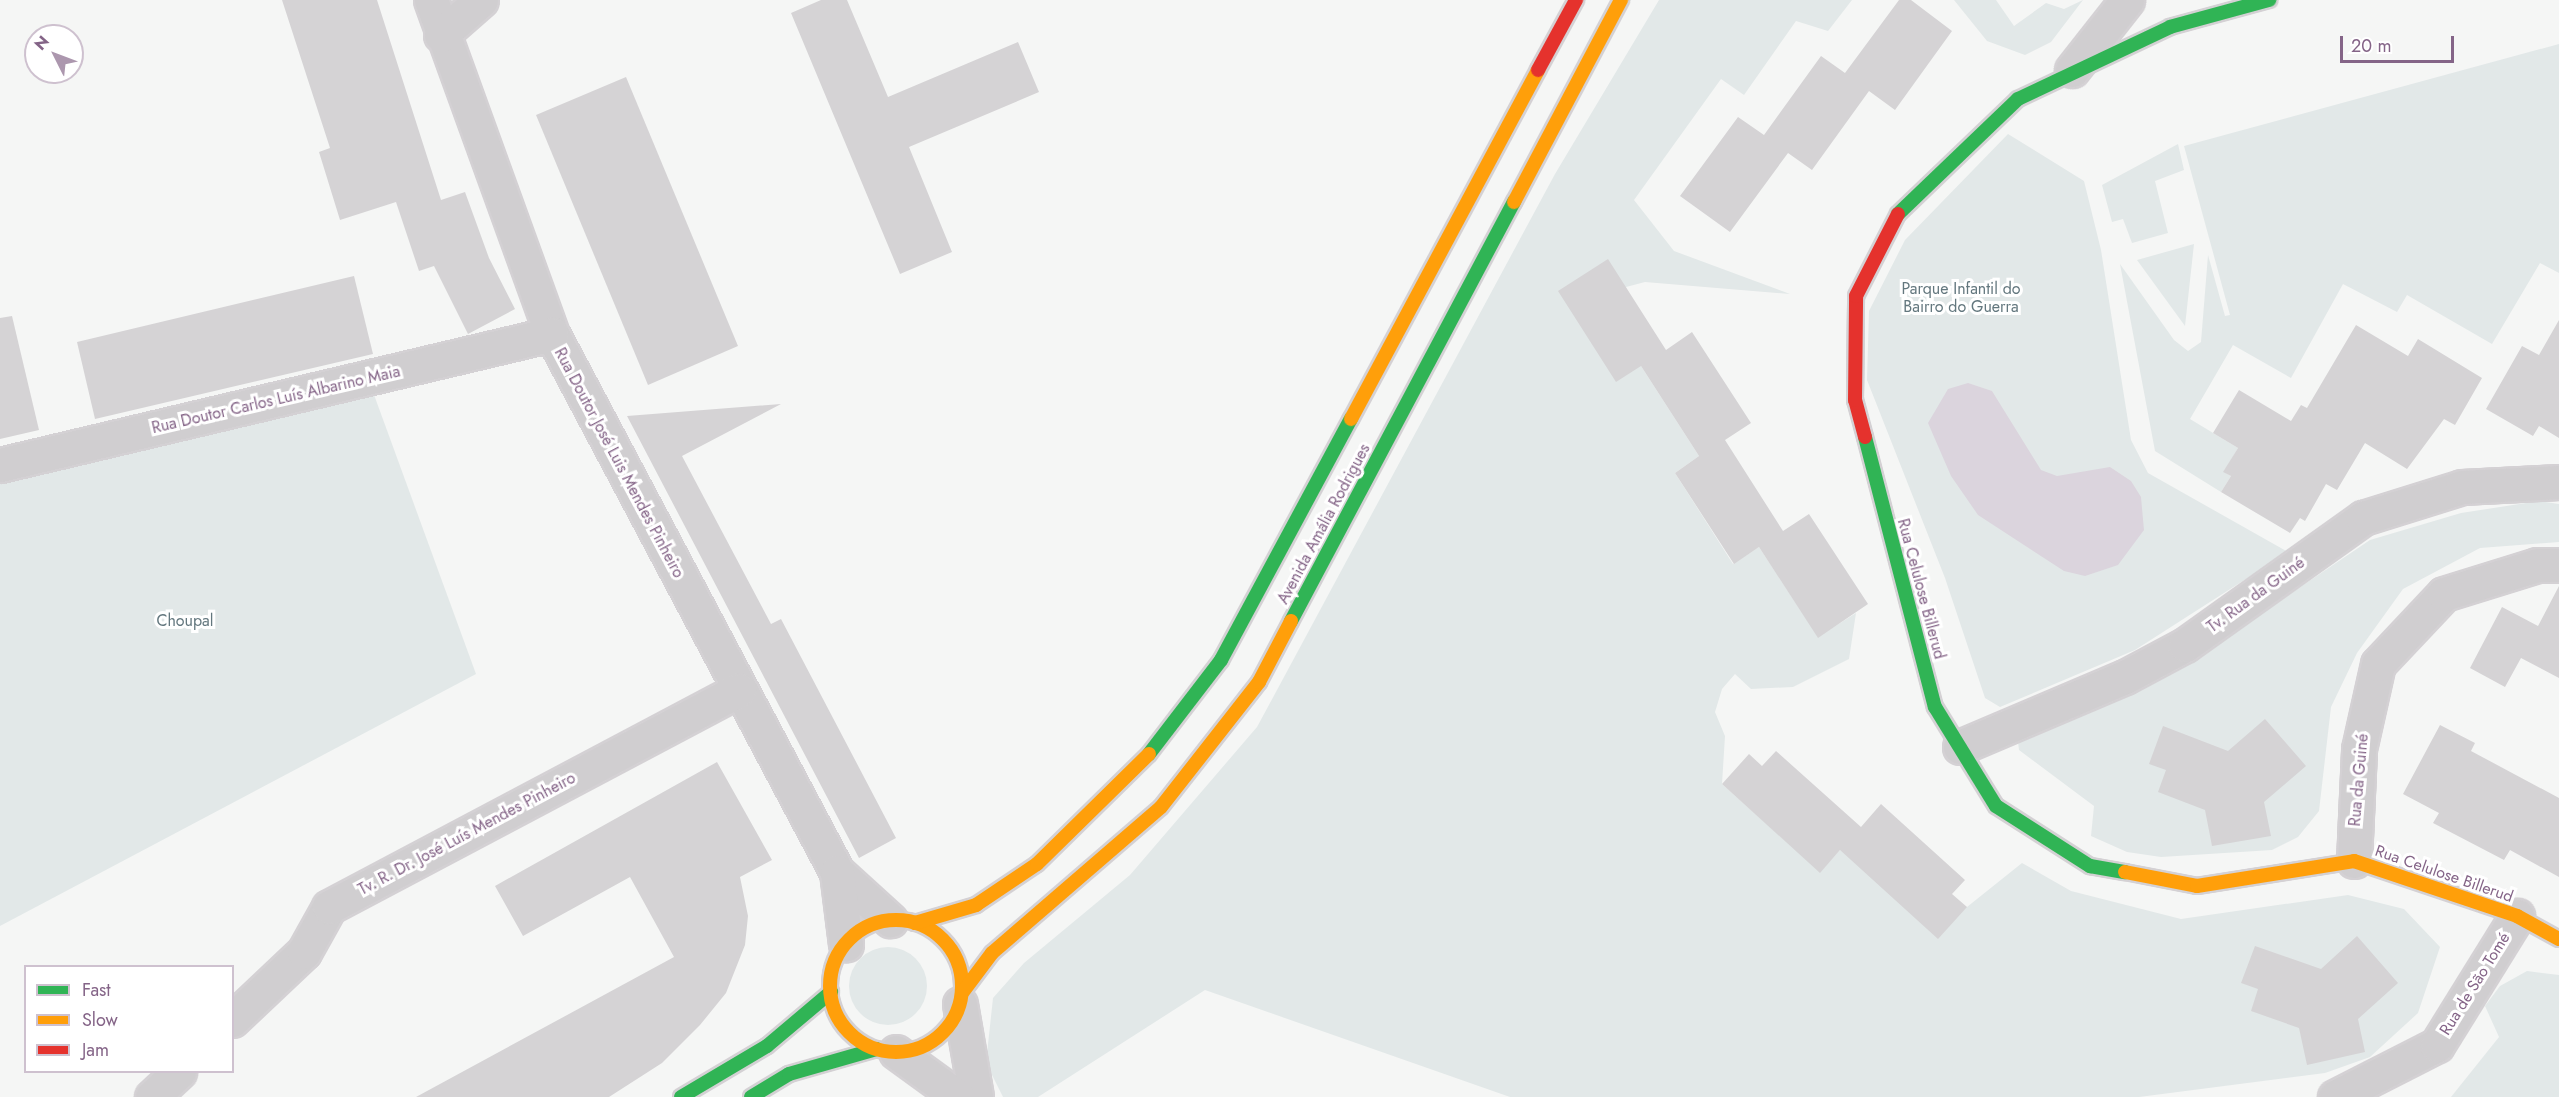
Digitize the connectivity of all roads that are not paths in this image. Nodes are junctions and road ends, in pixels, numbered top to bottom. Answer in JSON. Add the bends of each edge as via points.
{"nodes":[{"id":1,"x":431,"y":0,"type":"edge"},
{"id":2,"x":481,"y":0,"type":"edge"},
{"id":3,"x":1576,"y":0,"type":"edge"},
{"id":4,"x":1621,"y":0,"type":"edge"},
{"id":5,"x":2127,"y":0,"type":"edge"},
{"id":6,"x":2269,"y":0,"type":"edge"},
{"id":7,"x":441,"y":35,"type":"junction"},
{"id":8,"x":2072,"y":70,"type":"junction"},
{"id":9,"x":552,"y":334,"type":"junction"},
{"id":10,"x":0,"y":465,"type":"edge"},
{"id":11,"x":2559,"y":482,"type":"edge"},
{"id":12,"x":2559,"y":565,"type":"edge"},
{"id":13,"x":739,"y":690,"type":"junction"},
{"id":14,"x":1960,"y":747,"type":"junction"},
{"id":15,"x":2354,"y":861,"type":"junction"},
{"id":16,"x":837,"y":872,"type":"junction"},
{"id":17,"x":2517,"y":916,"type":"junction"},
{"id":18,"x":902,"y":921,"type":"junction"},
{"id":19,"x":2559,"y":939,"type":"edge"},
{"id":20,"x":846,"y":944,"type":"junction"},
{"id":21,"x":961,"y":991,"type":"junction"},
{"id":22,"x":831,"y":992,"type":"junction"},
{"id":23,"x":234,"y":1018,"type":"edge"},
{"id":24,"x":886,"y":1051,"type":"junction"},
{"id":25,"x":177,"y":1073,"type":"edge"},
{"id":26,"x":152,"y":1097,"type":"edge"},
{"id":27,"x":681,"y":1097,"type":"edge"},
{"id":28,"x":751,"y":1097,"type":"edge"},
{"id":29,"x":958,"y":1097,"type":"edge"},
{"id":30,"x":976,"y":1097,"type":"edge"},
{"id":31,"x":2335,"y":1097,"type":"edge"}],
"edges":[{"from":1,"to":7,"type":"street","name":"Rua Doutor José Luis Mendes Pinheiro"},
{"from":2,"to":7,"type":"street"},
{"from":3,"to":18,"type":"main road","name":"Avenida Amália Rodrigues","via":[[1221,660],[1132,777],[1037,864],[976,905]]},
{"from":4,"to":21,"type":"main road","name":"Avenida Amália Rodrigues","via":[[1259,682],[1161,807],[992,953]]},
{"from":5,"to":8,"type":"street"},
{"from":6,"to":8,"type":"main road","name":"Rua Celulose Billerud","via":[[2170,27]]},
{"from":7,"to":9,"type":"street","name":"Rua Doutor José Luis Mendes Pinheiro"},
{"from":8,"to":14,"type":"main road","name":"Rua Celulose Billerud","via":[[2018,99],[1904,203],[1856,296],[1855,400],[1935,707]]},
{"from":9,"to":10,"type":"street","name":"Rua Doutor Carlos Luís Albarino Maia"},
{"from":9,"to":13,"type":"street","name":"Rua Doutor José Luis Mendes Pinheiro"},
{"from":11,"to":14,"type":"street","name":"Tv. Rua da Guiné","via":[[2462,487],[2363,518],[2185,645],[2124,677]]},
{"from":12,"to":15,"type":"street","name":"Rua da Guiné","via":[[2537,565],[2444,594],[2378,664],[2359,748]]},
{"from":13,"to":16,"type":"street","name":"Rua Doutor José Luis Mendes Pinheiro"},
{"from":13,"to":23,"type":"street","name":"Tv. R. Dr. José Luís Mendes Pinheiro","via":[[329,907],[304,952]]},
{"from":14,"to":15,"type":"main road","name":"Rua Celulose Billerud","via":[[1996,806],[2090,866],[2197,886]]},
{"from":15,"to":17,"type":"main road","name":"Rua Celulose Billerud"},
{"from":16,"to":18,"type":"street","name":"Rua Doutor José Luis Mendes Pinheiro"},
{"from":16,"to":20,"type":"street","name":"Rua Doutor José Luis Mendes Pinheiro"},
{"from":17,"to":19,"type":"main road","name":"Rua Celulose Billerud"},
{"from":17,"to":31,"type":"street","name":"Rua de São Tomé","via":[[2437,1046]]},
{"from":18,"to":20,"type":"main road","via":[[858,932]]},
{"from":18,"to":21,"type":"main road","via":[[946,942]]},
{"from":20,"to":22,"type":"main road","via":[[831,975]]},
{"from":21,"to":24,"type":"main road","via":[[936,1039]]},
{"from":21,"to":30,"type":"street"},
{"from":22,"to":24,"type":"main road","via":[[845,1028]]},
{"from":22,"to":27,"type":"main road","via":[[767,1046]]},
{"from":24,"to":28,"type":"main road","via":[[789,1074]]},
{"from":24,"to":29,"type":"street"},
{"from":25,"to":26,"type":"street"}]}
